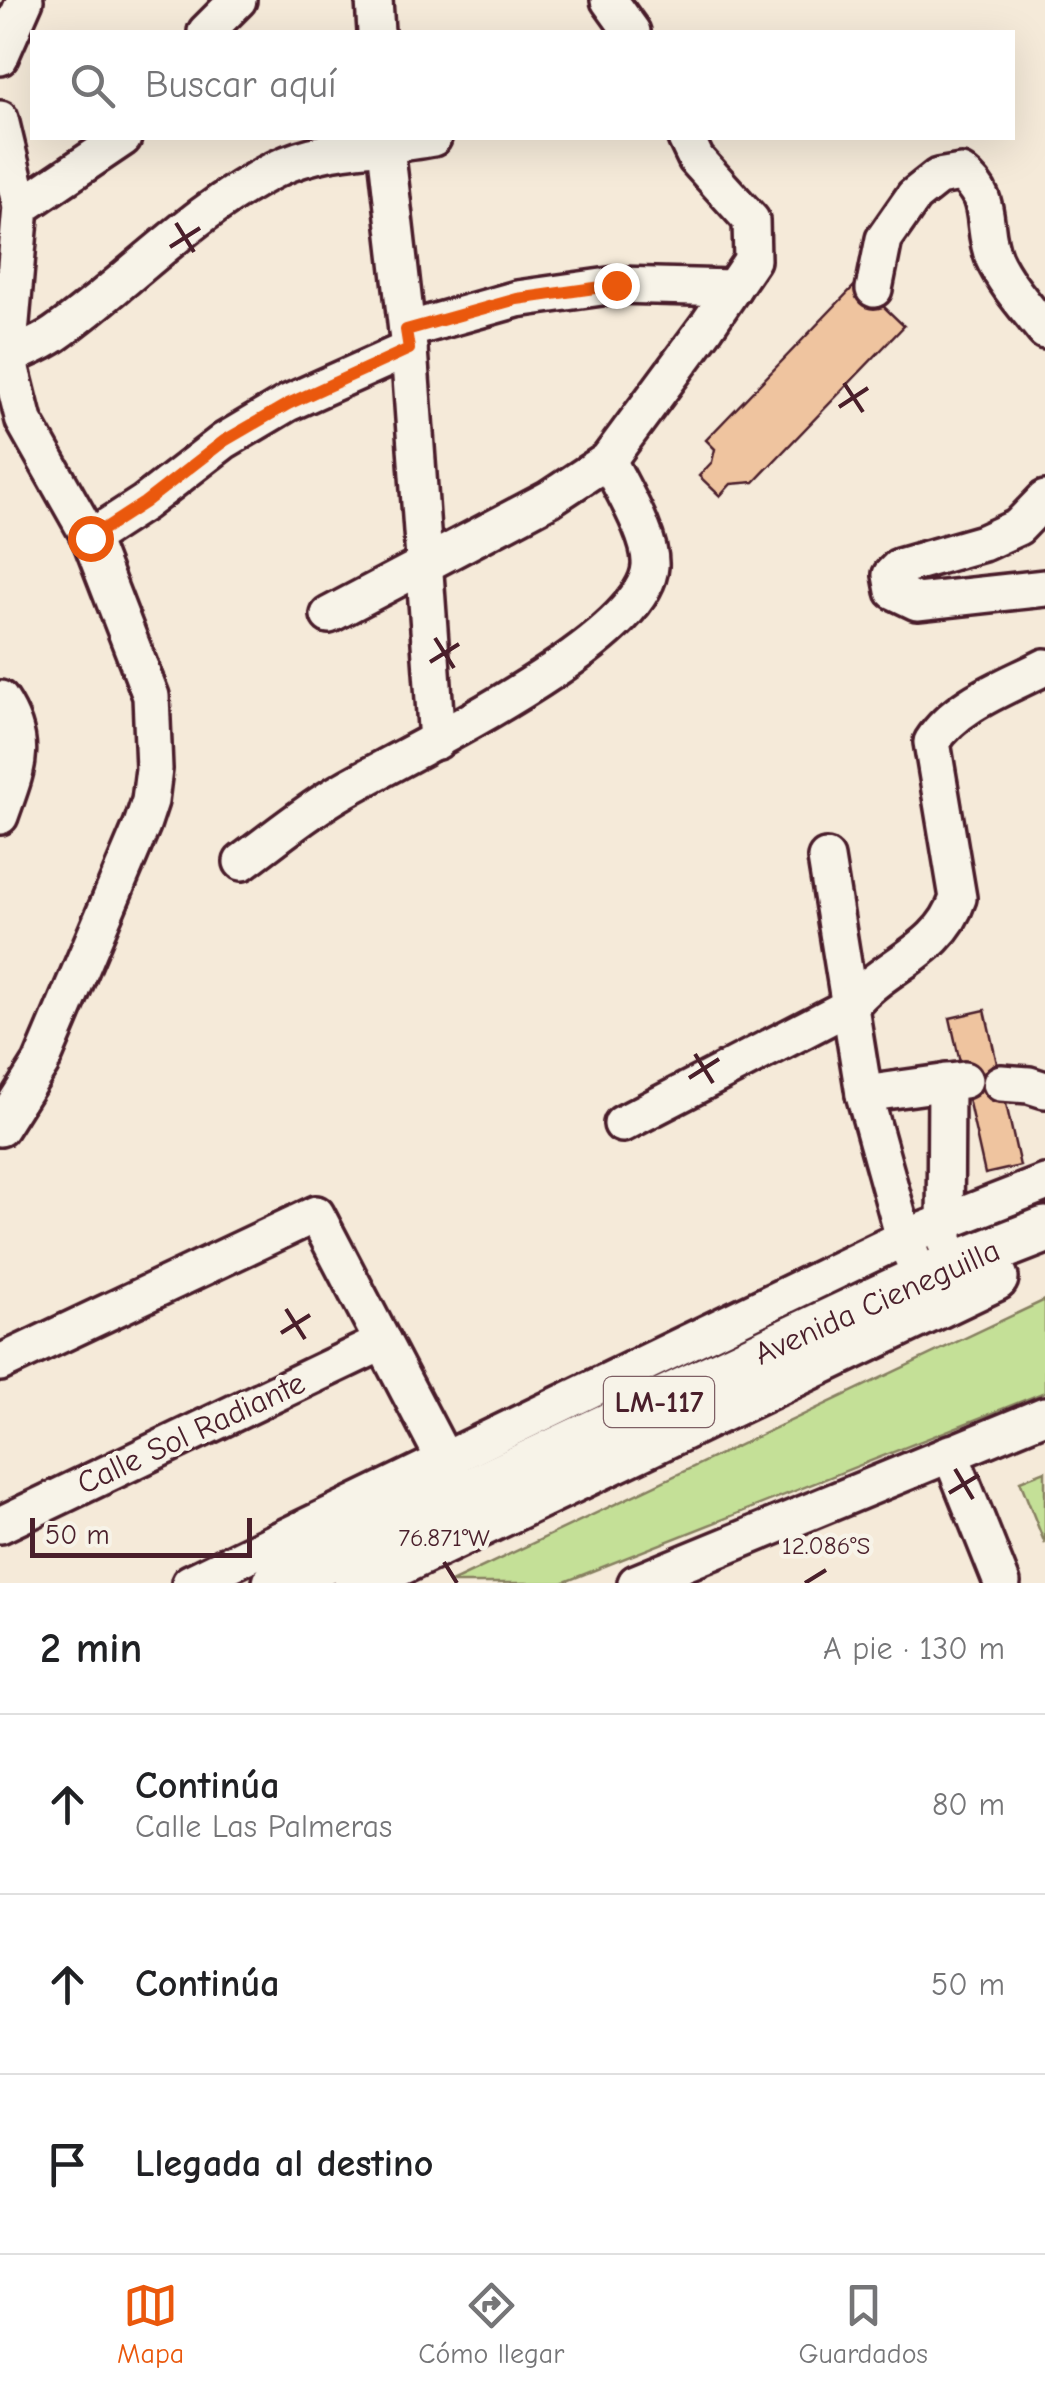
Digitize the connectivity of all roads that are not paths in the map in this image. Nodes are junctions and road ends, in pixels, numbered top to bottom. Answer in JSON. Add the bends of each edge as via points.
{"nodes":[{"id":1,"x":25,"y":0,"type":"edge"},
{"id":2,"x":238,"y":0,"type":"edge"},
{"id":3,"x":374,"y":0,"type":"edge"},
{"id":4,"x":609,"y":0,"type":"edge"},
{"id":5,"x":208,"y":30,"type":"edge"},
{"id":6,"x":376,"y":30,"type":"edge"},
{"id":7,"x":631,"y":30,"type":"edge"},
{"id":8,"x":0,"y":57,"type":"edge"},
{"id":9,"x":0,"y":119,"type":"edge"},
{"id":10,"x":120,"y":140,"type":"edge"},
{"id":11,"x":687,"y":140,"type":"edge"},
{"id":12,"x":385,"y":142,"type":"edge"},
{"id":13,"x":21,"y":207,"type":"junction"},
{"id":14,"x":733,"y":288,"type":"junction"},
{"id":15,"x":874,"y":289,"type":"dead end"},
{"id":16,"x":1045,"y":330,"type":"edge"},
{"id":17,"x":408,"y":340,"type":"junction"},
{"id":18,"x":4,"y":360,"type":"edge"},
{"id":19,"x":608,"y":460,"type":"junction"},
{"id":20,"x":1045,"y":499,"type":"edge"},
{"id":21,"x":90,"y":538,"type":"junction"},
{"id":22,"x":424,"y":567,"type":"junction"},
{"id":23,"x":1045,"y":588,"type":"edge"},
{"id":24,"x":329,"y":615,"type":"dead end"},
{"id":25,"x":1045,"y":667,"type":"edge"},
{"id":26,"x":4,"y":720,"type":"edge"},
{"id":27,"x":436,"y":741,"type":"junction"},
{"id":28,"x":0,"y":816,"type":"edge"},
{"id":29,"x":826,"y":858,"type":"dead end"},
{"id":30,"x":242,"y":862,"type":"dead end"},
{"id":31,"x":850,"y":1006,"type":"junction"},
{"id":32,"x":1001,"y":1083,"type":"dead end"},
{"id":33,"x":1045,"y":1090,"type":"edge"},
{"id":34,"x":864,"y":1094,"type":"junction"},
{"id":35,"x":622,"y":1124,"type":"dead end"},
{"id":36,"x":0,"y":1128,"type":"edge"},
{"id":37,"x":1045,"y":1184,"type":"edge"},
{"id":38,"x":942,"y":1221,"type":"junction"},
{"id":39,"x":1045,"y":1230,"type":"edge"},
{"id":40,"x":1045,"y":1257,"type":"edge"},
{"id":41,"x":924,"y":1261,"type":"junction"},
{"id":42,"x":383,"y":1342,"type":"junction"},
{"id":43,"x":0,"y":1363,"type":"edge"},
{"id":44,"x":1045,"y":1415,"type":"edge"},
{"id":45,"x":950,"y":1453,"type":"junction"},
{"id":46,"x":454,"y":1478,"type":"junction"},
{"id":47,"x":0,"y":1524,"type":"edge"},
{"id":48,"x":190,"y":1583,"type":"edge"},
{"id":49,"x":276,"y":1583,"type":"edge"},
{"id":50,"x":356,"y":1583,"type":"edge"},
{"id":51,"x":636,"y":1583,"type":"edge"},
{"id":52,"x":1002,"y":1583,"type":"edge"}],
"edges":[{"from":1,"to":8,"type":"street"},
{"from":2,"to":5,"type":"street"},
{"from":3,"to":6,"type":"street"},
{"from":4,"to":7,"type":"street"},
{"from":9,"to":13,"type":"street"},
{"from":10,"to":13,"type":"street"},
{"from":11,"to":14,"type":"street","via":[[751,220],[752,260]]},
{"from":12,"to":17,"type":"street"},
{"from":12,"to":18,"type":"street","via":[[325,151],[216,203],[51,338]]},
{"from":13,"to":18,"type":"street"},
{"from":14,"to":17,"type":"street","via":[[616,285],[517,299]]},
{"from":14,"to":19,"type":"street"},
{"from":15,"to":16,"type":"street","via":[[884,239],[914,196],[938,177],[961,173],[977,185],[994,258]]},
{"from":17,"to":21,"type":"street","via":[[224,441]]},
{"from":17,"to":22,"type":"street"},
{"from":18,"to":21,"type":"street","via":[[24,421]]},
{"from":19,"to":22,"type":"street"},
{"from":19,"to":27,"type":"street","via":[[643,535],[650,566],[640,593],[550,674]]},
{"from":20,"to":23,"type":"street","via":[[1018,527],[898,567],[891,575],[894,591],[917,602]]},
{"from":21,"to":36,"type":"street","via":[[151,696],[150,801],[41,1063]]},
{"from":22,"to":24,"type":"street"},
{"from":22,"to":27,"type":"street"},
{"from":25,"to":31,"type":"street","via":[[965,708],[932,742],[958,898],[951,920],[928,944],[867,985]]},
{"from":26,"to":28,"type":"street","via":[[19,761]]},
{"from":27,"to":30,"type":"street","via":[[340,792]]},
{"from":29,"to":31,"type":"street"},
{"from":31,"to":34,"type":"street"},
{"from":31,"to":35,"type":"street"},
{"from":32,"to":33,"type":"street"},
{"from":34,"to":38,"type":"street","via":[[955,1081]]},
{"from":34,"to":41,"type":"street"},
{"from":37,"to":38,"type":"street"},
{"from":38,"to":41,"type":"street"},
{"from":39,"to":41,"type":"main road","name":"Avenida Cieneguilla","number":"LM-117"},
{"from":40,"to":50,"type":"main road","name":"Avenida Cieneguilla","number":"LM-117"},
{"from":41,"to":46,"type":"main road","name":"Avenida Cieneguilla","number":"LM-117"},
{"from":42,"to":43,"type":"street","via":[[316,1214]]},
{"from":42,"to":46,"type":"street"},
{"from":42,"to":47,"type":"street","name":"Calle Sol Radiante"},
{"from":44,"to":45,"type":"street"},
{"from":45,"to":51,"type":"street"},
{"from":45,"to":52,"type":"street"},
{"from":46,"to":48,"type":"street"},
{"from":46,"to":49,"type":"main road","name":"Avenida Cieneguilla","number":"LM-117"}]}
